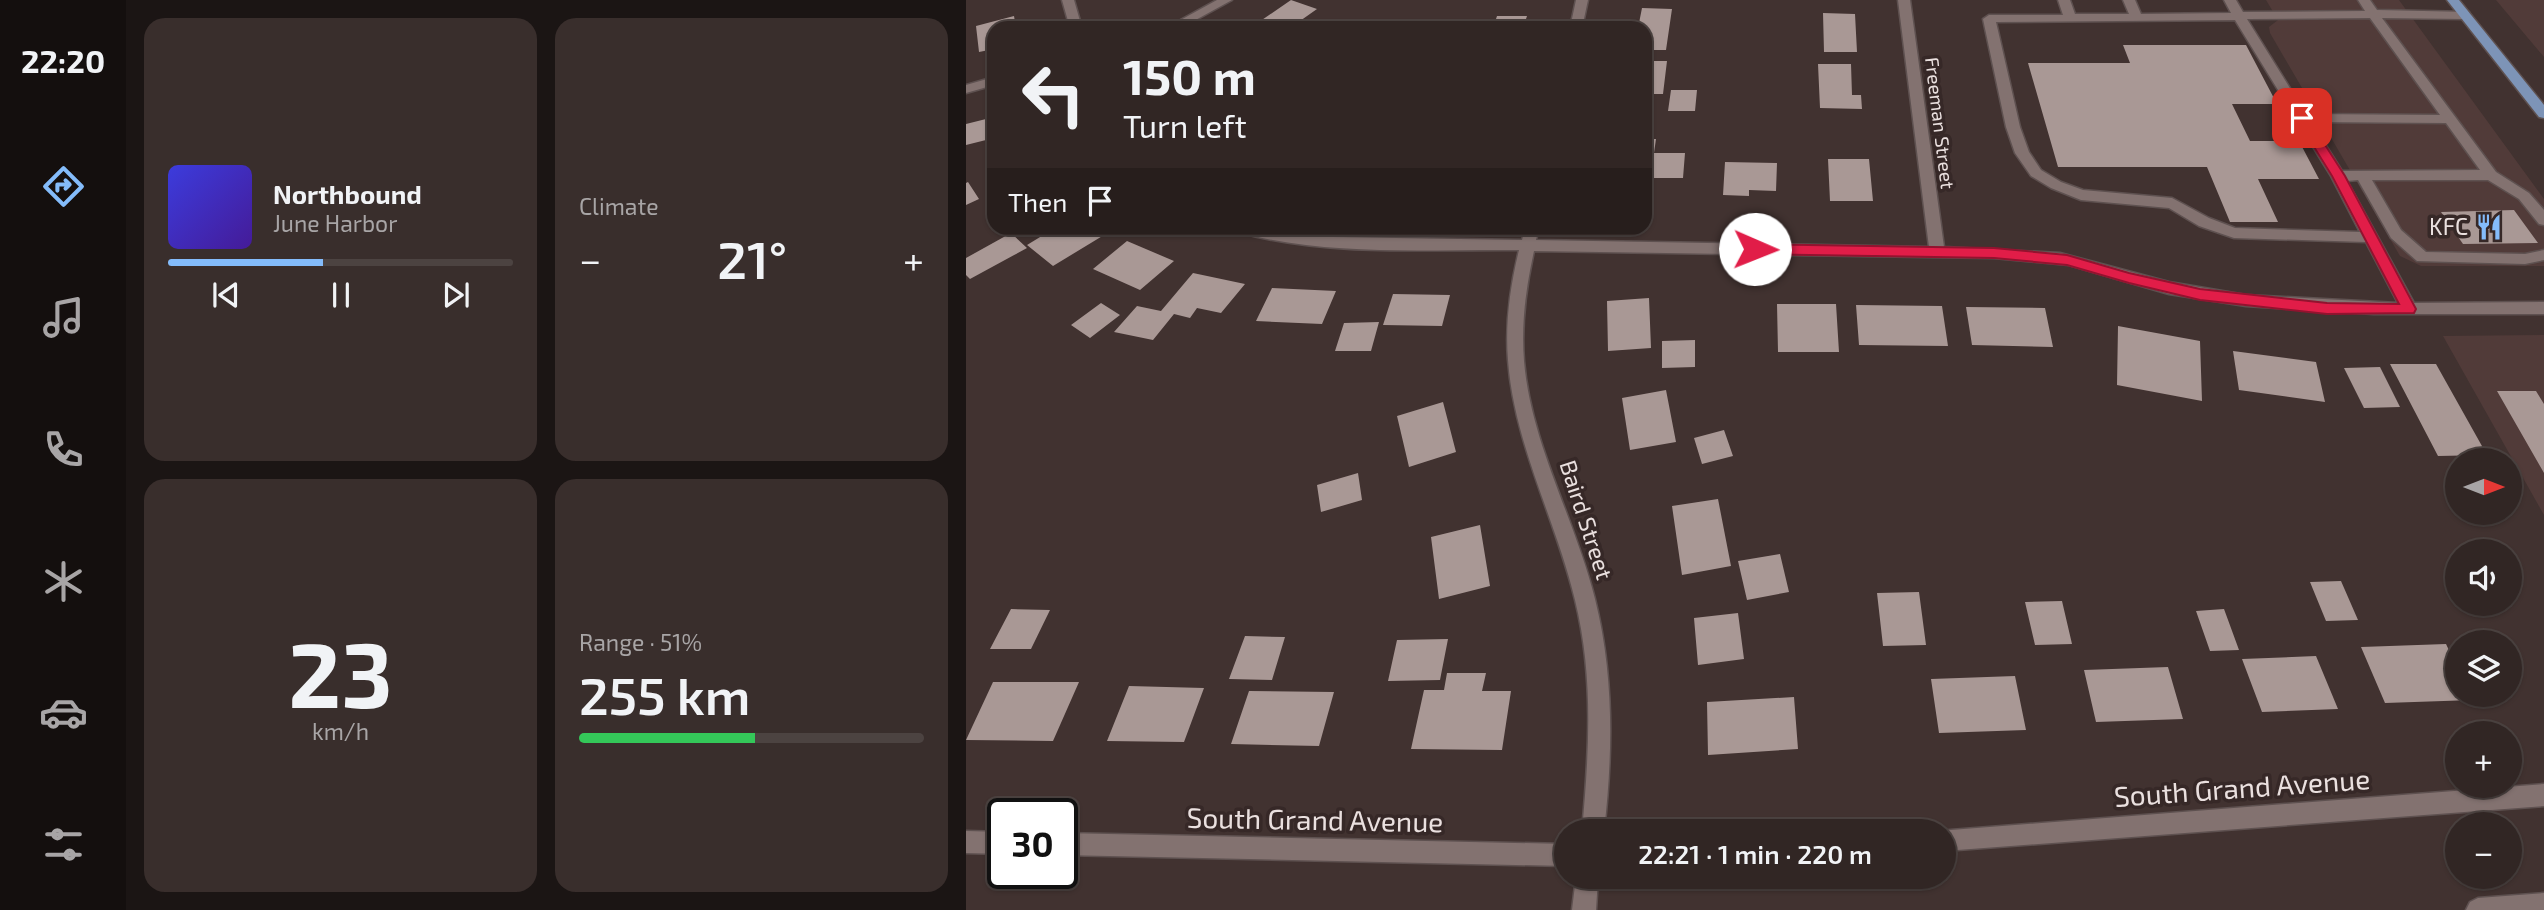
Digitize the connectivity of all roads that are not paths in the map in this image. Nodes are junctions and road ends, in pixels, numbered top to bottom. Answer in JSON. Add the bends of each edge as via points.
{"nodes":[{"id":1,"x":1068,"y":0,"type":"edge"},
{"id":2,"x":1226,"y":0,"type":"edge"},
{"id":3,"x":1582,"y":0,"type":"edge"},
{"id":4,"x":1904,"y":0,"type":"edge"},
{"id":5,"x":2064,"y":0,"type":"edge"},
{"id":6,"x":2129,"y":0,"type":"edge"},
{"id":7,"x":2230,"y":0,"type":"edge"},
{"id":8,"x":2275,"y":0,"type":"edge"},
{"id":9,"x":2364,"y":0,"type":"edge"},
{"id":10,"x":2453,"y":0,"type":"edge"},
{"id":11,"x":2373,"y":13,"type":"junction"},
{"id":12,"x":2283,"y":14,"type":"junction"},
{"id":13,"x":2465,"y":15,"type":"junction"},
{"id":14,"x":2239,"y":16,"type":"junction"},
{"id":15,"x":2070,"y":18,"type":"junction"},
{"id":16,"x":2137,"y":19,"type":"junction"},
{"id":17,"x":1074,"y":21,"type":"edge"},
{"id":18,"x":1186,"y":21,"type":"edge"},
{"id":19,"x":1578,"y":21,"type":"edge"},
{"id":20,"x":987,"y":83,"type":"edge"},
{"id":21,"x":966,"y":89,"type":"edge"},
{"id":22,"x":2544,"y":114,"type":"edge"},
{"id":23,"x":2302,"y":118,"type":"junction"},
{"id":24,"x":2451,"y":119,"type":"junction"},
{"id":25,"x":2491,"y":175,"type":"junction"},
{"id":26,"x":2338,"y":176,"type":"junction"},
{"id":27,"x":2362,"y":176,"type":"junction"},
{"id":28,"x":2544,"y":220,"type":"edge"},
{"id":29,"x":1277,"y":235,"type":"edge"},
{"id":30,"x":1529,"y":235,"type":"edge"},
{"id":31,"x":2369,"y":237,"type":"junction"},
{"id":32,"x":1525,"y":247,"type":"junction"},
{"id":33,"x":1937,"y":252,"type":"junction"},
{"id":34,"x":2544,"y":255,"type":"edge"},
{"id":35,"x":2544,"y":308,"type":"edge"},
{"id":36,"x":2409,"y":309,"type":"junction"},
{"id":37,"x":2544,"y":795,"type":"edge"},
{"id":38,"x":1594,"y":819,"type":"edge"},
{"id":39,"x":1956,"y":839,"type":"edge"},
{"id":40,"x":966,"y":842,"type":"edge"},
{"id":41,"x":987,"y":843,"type":"edge"},
{"id":42,"x":1078,"y":844,"type":"edge"},
{"id":43,"x":1554,"y":855,"type":"edge"},
{"id":44,"x":1586,"y":889,"type":"edge"},
{"id":45,"x":2544,"y":905,"type":"edge"},
{"id":46,"x":1584,"y":910,"type":"edge"},
{"id":47,"x":2478,"y":910,"type":"edge"}],
"edges":[{"from":1,"to":17,"type":"street"},
{"from":2,"to":18,"type":"street"},
{"from":3,"to":19,"type":"street"},
{"from":4,"to":33,"type":"street","name":"Freeman Street"},
{"from":5,"to":15,"type":"street"},
{"from":6,"to":16,"type":"street"},
{"from":7,"to":14,"type":"street"},
{"from":8,"to":12,"type":"street"},
{"from":9,"to":11,"type":"street"},
{"from":10,"to":13,"type":"main road"},
{"from":11,"to":12,"type":"street"},
{"from":11,"to":13,"type":"street"},
{"from":11,"to":24,"type":"street"},
{"from":12,"to":14,"type":"street"},
{"from":13,"to":22,"type":"main road"},
{"from":14,"to":16,"type":"street"},
{"from":14,"to":23,"type":"street"},
{"from":15,"to":16,"type":"street"},
{"from":15,"to":31,"type":"street","via":[[1989,19],[2013,127],[2022,153],[2036,173],[2081,195],[2172,203],[2234,233]]},
{"from":20,"to":21,"type":"street"},
{"from":23,"to":24,"type":"street"},
{"from":23,"to":26,"type":"street"},
{"from":24,"to":25,"type":"street"},
{"from":25,"to":27,"type":"street"},
{"from":25,"to":28,"type":"street","via":[[2524,196]]},
{"from":26,"to":27,"type":"street"},
{"from":26,"to":31,"type":"street"},
{"from":27,"to":34,"type":"street","via":[[2396,234],[2422,257],[2525,260]]},
{"from":29,"to":32,"type":"street","via":[[1306,241]]},
{"from":30,"to":32,"type":"street","name":"Baird Street"},
{"from":31,"to":36,"type":"street"},
{"from":32,"to":33,"type":"street"},
{"from":32,"to":38,"type":"street","name":"Baird Street","via":[[1515,328],[1520,392],[1586,601],[1598,675],[1601,767]]},
{"from":33,"to":36,"type":"street","via":[[2067,260],[2200,294],[2275,304]]},
{"from":35,"to":36,"type":"street"},
{"from":37,"to":39,"type":"street","name":"South Grand Avenue"},
{"from":40,"to":41,"type":"street"},
{"from":42,"to":43,"type":"street","name":"South Grand Avenue"},
{"from":44,"to":46,"type":"street"},
{"from":45,"to":47,"type":"street"}]}
